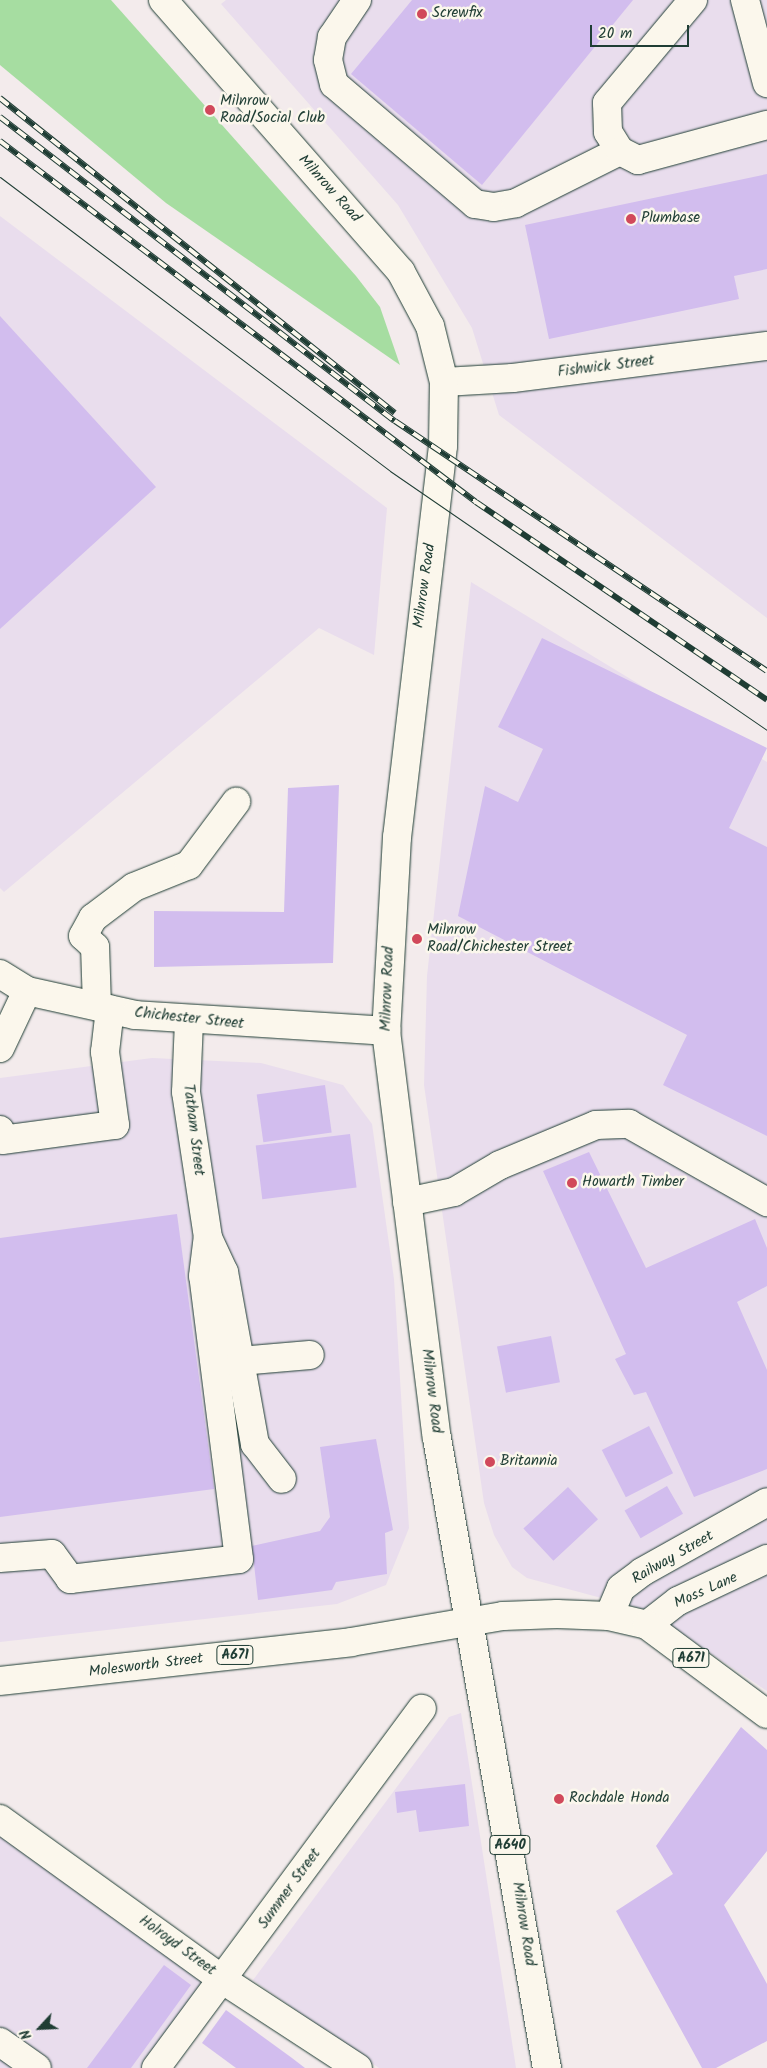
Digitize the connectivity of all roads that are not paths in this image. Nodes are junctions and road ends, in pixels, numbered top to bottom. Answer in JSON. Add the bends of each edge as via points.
{"nodes":[{"id":1,"x":163,"y":0,"type":"edge"},
{"id":2,"x":357,"y":0,"type":"edge"},
{"id":3,"x":693,"y":0,"type":"edge"},
{"id":4,"x":745,"y":0,"type":"edge"},
{"id":5,"x":767,"y":83,"type":"edge"},
{"id":6,"x":767,"y":125,"type":"edge"},
{"id":7,"x":620,"y":151,"type":"junction"},
{"id":8,"x":767,"y":346,"type":"edge"},
{"id":9,"x":444,"y":382,"type":"junction"},
{"id":10,"x":236,"y":802,"type":"dead end"},
{"id":11,"x":0,"y":974,"type":"edge"},
{"id":12,"x":27,"y":991,"type":"junction"},
{"id":13,"x":104,"y":1008,"type":"junction"},
{"id":14,"x":189,"y":1021,"type":"junction"},
{"id":15,"x":386,"y":1031,"type":"junction"},
{"id":16,"x":0,"y":1048,"type":"edge"},
{"id":17,"x":0,"y":1130,"type":"edge"},
{"id":18,"x":407,"y":1202,"type":"junction"},
{"id":19,"x":767,"y":1202,"type":"edge"},
{"id":20,"x":208,"y":1238,"type":"junction"},
{"id":21,"x":310,"y":1355,"type":"dead end"},
{"id":22,"x":240,"y":1361,"type":"junction"},
{"id":23,"x":282,"y":1479,"type":"dead end"},
{"id":24,"x":767,"y":1502,"type":"edge"},
{"id":25,"x":0,"y":1558,"type":"edge"},
{"id":26,"x":767,"y":1560,"type":"edge"},
{"id":27,"x":608,"y":1616,"type":"junction"},
{"id":28,"x":470,"y":1622,"type":"junction"},
{"id":29,"x":647,"y":1626,"type":"junction"},
{"id":30,"x":0,"y":1681,"type":"edge"},
{"id":31,"x":422,"y":1709,"type":"dead end"},
{"id":32,"x":767,"y":1714,"type":"edge"},
{"id":33,"x":0,"y":1819,"type":"edge"},
{"id":34,"x":223,"y":1980,"type":"junction"},
{"id":35,"x":0,"y":2042,"type":"edge"},
{"id":36,"x":37,"y":2068,"type":"edge"},
{"id":37,"x":156,"y":2068,"type":"edge"},
{"id":38,"x":358,"y":2068,"type":"edge"},
{"id":39,"x":547,"y":2068,"type":"edge"}],
"edges":[{"from":1,"to":9,"type":"main road","name":"Milnrow Road","number":"A640","via":[[401,272],[430,326]]},
{"from":2,"to":7,"type":"main road","via":[[332,37],[328,60],[334,84],[474,204],[494,207],[516,203]]},
{"from":3,"to":7,"type":"main road","via":[[607,103],[608,132]]},
{"from":4,"to":5,"type":"main road"},
{"from":6,"to":7,"type":"main road","via":[[638,160]]},
{"from":8,"to":9,"type":"main road","name":"Fishwick Street","via":[[513,378]]},
{"from":9,"to":15,"type":"main road","name":"Milnrow Road","number":"A640","via":[[443,446],[397,837]]},
{"from":10,"to":13,"type":"main road","via":[[189,865],[134,887],[93,918],[83,936],[95,947]]},
{"from":11,"to":12,"type":"main road","name":"Chichester Street"},
{"from":12,"to":13,"type":"main road","name":"Chichester Street"},
{"from":12,"to":16,"type":"main road"},
{"from":13,"to":14,"type":"main road","name":"Chichester Street"},
{"from":13,"to":17,"type":"main road","via":[[105,1052],[115,1125],[2,1140]]},
{"from":14,"to":15,"type":"main road","name":"Chichester Street"},
{"from":14,"to":20,"type":"main road","name":"Tatham Street","via":[[186,1092]]},
{"from":15,"to":18,"type":"main road","name":"Milnrow Road","number":"A640"},
{"from":18,"to":19,"type":"main road","via":[[454,1192],[500,1165],[596,1126],[629,1124]]},
{"from":18,"to":28,"type":"main road","name":"Milnrow Road","number":"A640","via":[[437,1438]]},
{"from":20,"to":22,"type":"main road","via":[[224,1272]]},
{"from":20,"to":25,"type":"main road","via":[[203,1276],[239,1559],[70,1579],[52,1554]]},
{"from":21,"to":22,"type":"main road"},
{"from":22,"to":23,"type":"main road","via":[[254,1444]]},
{"from":24,"to":27,"type":"main road","name":"Railway Street","via":[[642,1572],[622,1588]]},
{"from":26,"to":29,"type":"main road","name":"Moss Lane","via":[[678,1601]]},
{"from":27,"to":28,"type":"main road","number":"A671","via":[[557,1614]]},
{"from":27,"to":29,"type":"main road","number":"A671"},
{"from":28,"to":30,"type":"main road","name":"Molesworth Street","number":"A671","via":[[351,1642]]},
{"from":28,"to":39,"type":"main road","name":"Milnrow Road","number":"A640"},
{"from":29,"to":32,"type":"main road","number":"A671"},
{"from":31,"to":34,"type":"main road","name":"Summer Street"},
{"from":33,"to":34,"type":"main road","name":"Holroyd Street"},
{"from":34,"to":37,"type":"main road","name":"Summer Street"},
{"from":34,"to":38,"type":"main road","name":"Holroyd Street"},
{"from":35,"to":36,"type":"main road"}]}
